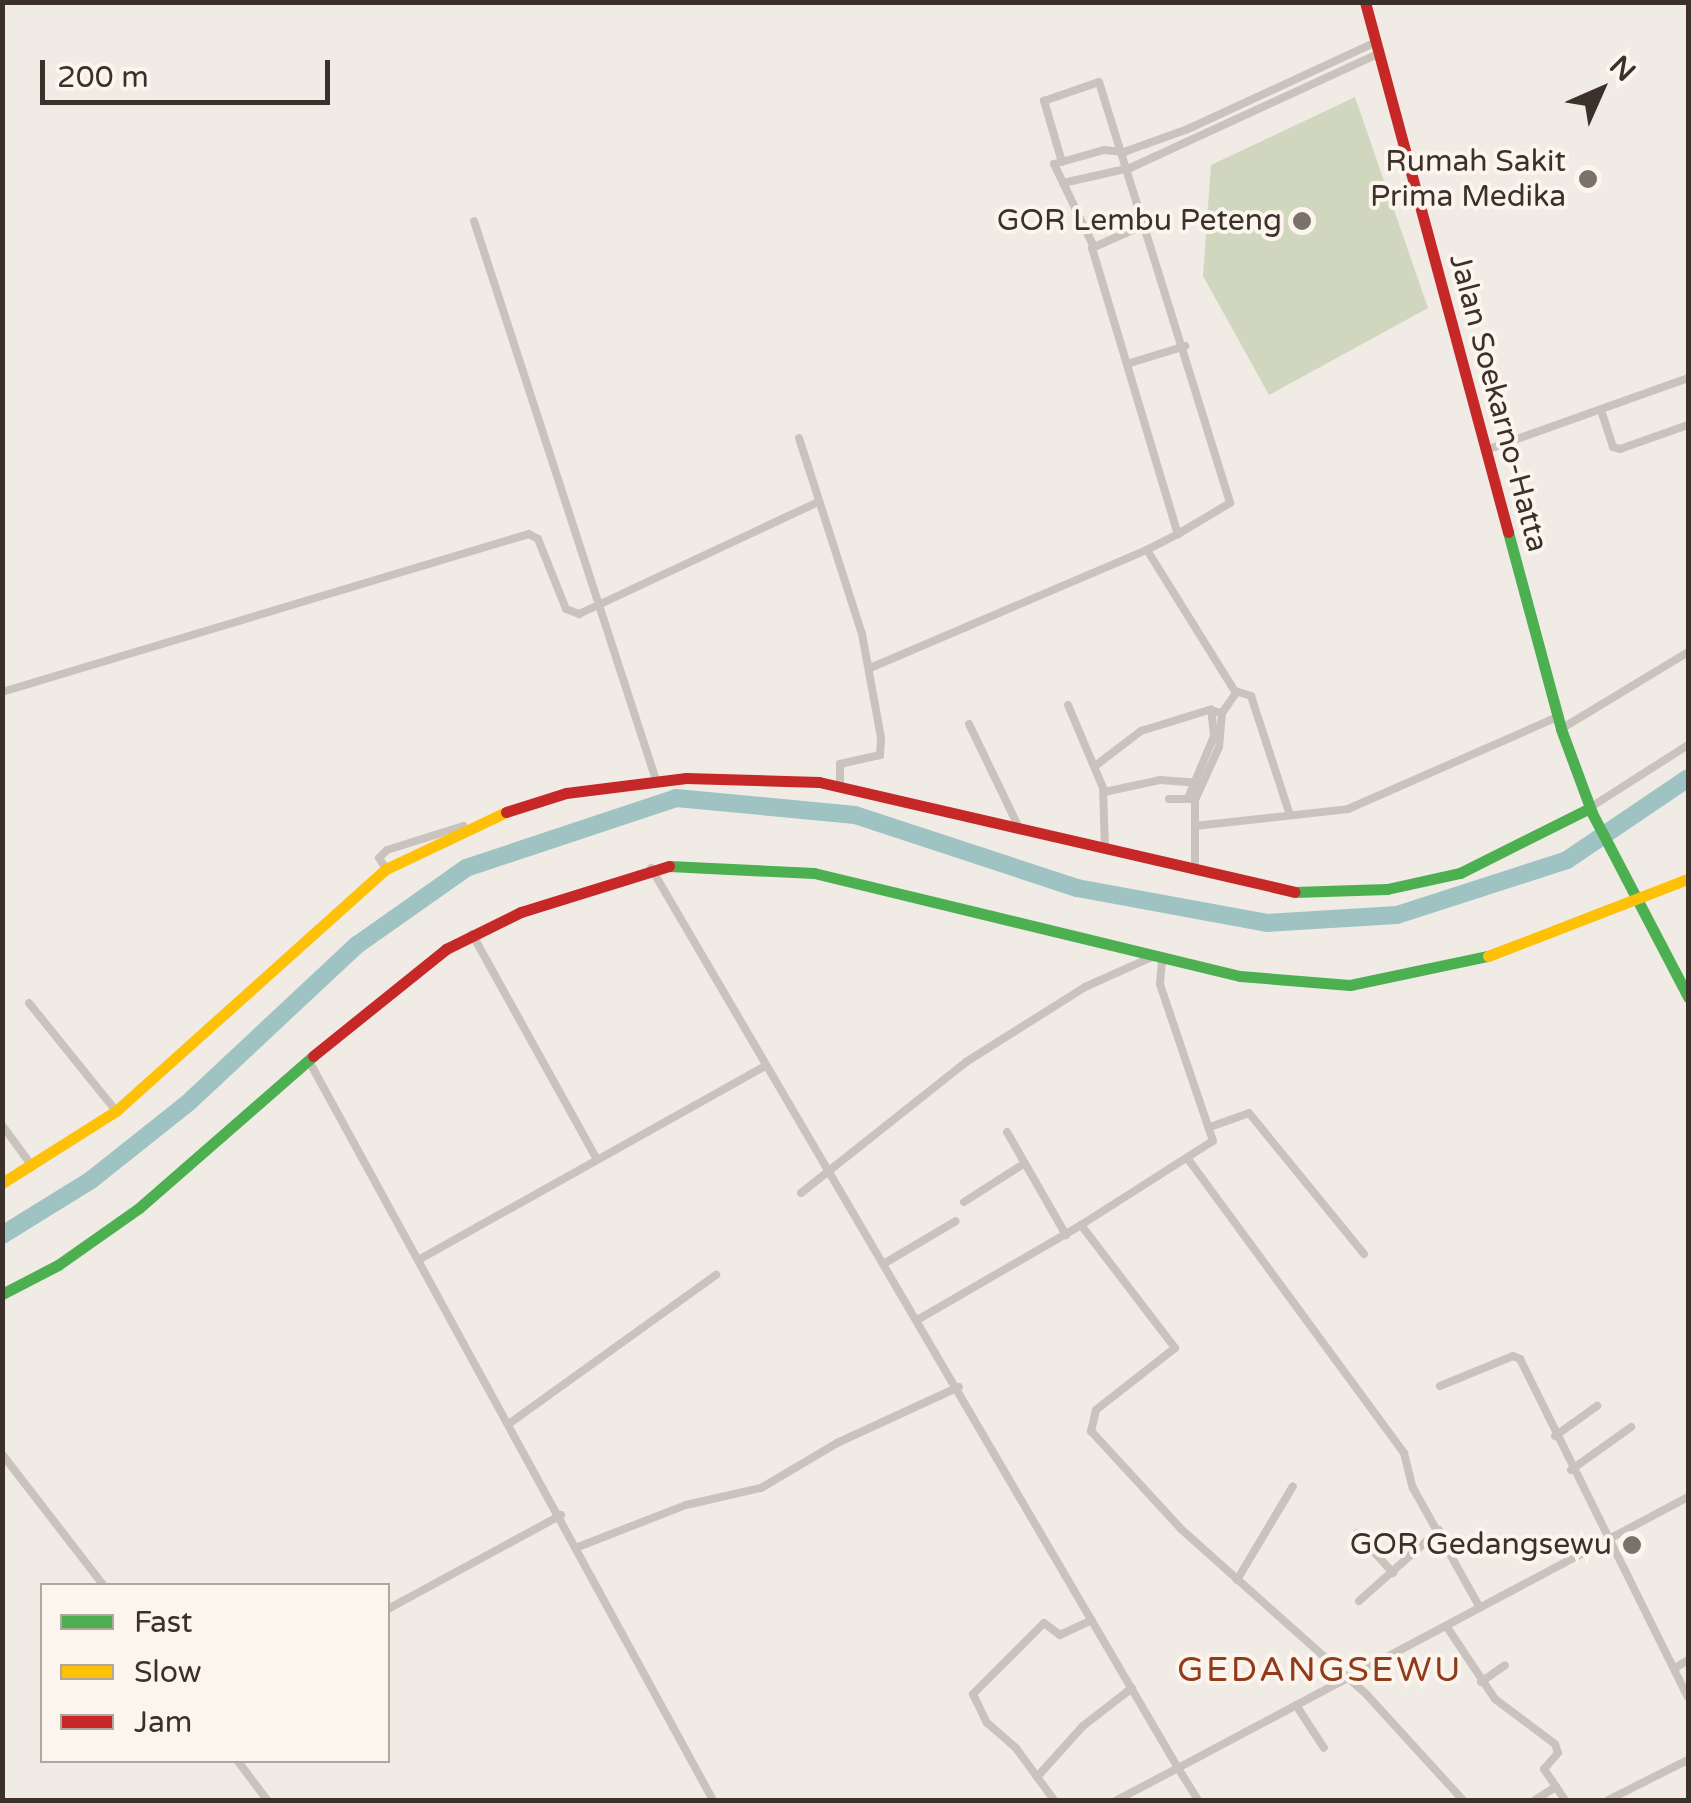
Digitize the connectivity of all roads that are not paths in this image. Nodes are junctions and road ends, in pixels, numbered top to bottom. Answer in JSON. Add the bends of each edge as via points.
{"nodes":[{"id":1,"x":1365,"y":2,"type":"edge"},
{"id":2,"x":1377,"y":48,"type":"junction"},
{"id":3,"x":1268,"y":92,"type":"junction"},
{"id":4,"x":1274,"y":102,"type":"junction"},
{"id":5,"x":1188,"y":129,"type":"junction"},
{"id":6,"x":1193,"y":141,"type":"junction"},
{"id":7,"x":1124,"y":152,"type":"junction"},
{"id":8,"x":1062,"y":162,"type":"junction"},
{"id":9,"x":1130,"y":168,"type":"junction"},
{"id":10,"x":1063,"y":183,"type":"junction"},
{"id":11,"x":474,"y":221,"type":"dead end"},
{"id":12,"x":1146,"y":224,"type":"junction"},
{"id":13,"x":1092,"y":245,"type":"junction"},
{"id":14,"x":1185,"y":346,"type":"junction"},
{"id":15,"x":1126,"y":364,"type":"junction"},
{"id":16,"x":1688,"y":378,"type":"edge"},
{"id":17,"x":1601,"y":410,"type":"junction"},
{"id":18,"x":1688,"y":425,"type":"edge"},
{"id":19,"x":798,"y":438,"type":"dead end"},
{"id":20,"x":1486,"y":450,"type":"junction"},
{"id":21,"x":816,"y":502,"type":"junction"},
{"id":22,"x":1178,"y":534,"type":"junction"},
{"id":23,"x":1147,"y":550,"type":"junction"},
{"id":24,"x":597,"y":609,"type":"junction"},
{"id":25,"x":1688,"y":652,"type":"edge"},
{"id":26,"x":870,"y":668,"type":"junction"},
{"id":27,"x":1235,"y":690,"type":"junction"},
{"id":28,"x":2,"y":692,"type":"edge"},
{"id":29,"x":1068,"y":706,"type":"dead end"},
{"id":30,"x":1211,"y":709,"type":"junction"},
{"id":31,"x":1222,"y":713,"type":"junction"},
{"id":32,"x":1560,"y":723,"type":"junction"},
{"id":33,"x":970,"y":724,"type":"dead end"},
{"id":34,"x":1688,"y":745,"type":"edge"},
{"id":35,"x":1096,"y":766,"type":"junction"},
{"id":36,"x":656,"y":780,"type":"junction"},
{"id":37,"x":1197,"y":782,"type":"junction"},
{"id":38,"x":840,"y":786,"type":"junction"},
{"id":39,"x":1104,"y":792,"type":"junction"},
{"id":40,"x":1169,"y":799,"type":"dead end"},
{"id":41,"x":1192,"y":799,"type":"junction"},
{"id":42,"x":1591,"y":811,"type":"junction"},
{"id":43,"x":1290,"y":815,"type":"junction"},
{"id":44,"x":473,"y":824,"type":"junction"},
{"id":45,"x":1195,"y":826,"type":"junction"},
{"id":46,"x":1020,"y":829,"type":"junction"},
{"id":47,"x":1106,"y":850,"type":"junction"},
{"id":48,"x":652,"y":868,"type":"junction"},
{"id":49,"x":386,"y":870,"type":"junction"},
{"id":50,"x":1195,"y":872,"type":"junction"},
{"id":51,"x":1688,"y":879,"type":"edge"},
{"id":52,"x":1635,"y":901,"type":"junction"},
{"id":53,"x":472,"y":934,"type":"junction"},
{"id":54,"x":1157,"y":959,"type":"junction"},
{"id":55,"x":1688,"y":997,"type":"edge"},
{"id":56,"x":30,"y":1004,"type":"dead end"},
{"id":57,"x":308,"y":1061,"type":"junction"},
{"id":58,"x":765,"y":1066,"type":"junction"},
{"id":59,"x":116,"y":1111,"type":"junction"},
{"id":60,"x":2,"y":1124,"type":"edge"},
{"id":61,"x":1210,"y":1127,"type":"junction"},
{"id":62,"x":1007,"y":1132,"type":"dead end"},
{"id":63,"x":595,"y":1156,"type":"junction"},
{"id":64,"x":1188,"y":1158,"type":"junction"},
{"id":65,"x":1026,"y":1163,"type":"junction"},
{"id":66,"x":33,"y":1168,"type":"junction"},
{"id":67,"x":830,"y":1170,"type":"junction"},
{"id":68,"x":2,"y":1183,"type":"edge"},
{"id":69,"x":801,"y":1193,"type":"dead end"},
{"id":70,"x":964,"y":1202,"type":"dead end"},
{"id":71,"x":956,"y":1221,"type":"dead end"},
{"id":72,"x":1081,"y":1226,"type":"junction"},
{"id":73,"x":1066,"y":1234,"type":"junction"},
{"id":74,"x":1364,"y":1254,"type":"dead end"},
{"id":75,"x":420,"y":1259,"type":"junction"},
{"id":76,"x":886,"y":1263,"type":"junction"},
{"id":77,"x":716,"y":1275,"type":"dead end"},
{"id":78,"x":2,"y":1294,"type":"edge"},
{"id":79,"x":919,"y":1319,"type":"junction"},
{"id":80,"x":1440,"y":1386,"type":"dead end"},
{"id":81,"x":959,"y":1387,"type":"junction"},
{"id":82,"x":1598,"y":1406,"type":"dead end"},
{"id":83,"x":510,"y":1423,"type":"junction"},
{"id":84,"x":1631,"y":1427,"type":"dead end"},
{"id":85,"x":1554,"y":1436,"type":"junction"},
{"id":86,"x":2,"y":1454,"type":"edge"},
{"id":87,"x":1571,"y":1470,"type":"junction"},
{"id":88,"x":1293,"y":1486,"type":"dead end"},
{"id":89,"x":1688,"y":1497,"type":"edge"},
{"id":90,"x":560,"y":1515,"type":"junction"},
{"id":91,"x":1438,"y":1530,"type":"junction"},
{"id":92,"x":1357,"y":1534,"type":"dead end"},
{"id":93,"x":1611,"y":1540,"type":"junction"},
{"id":94,"x":578,"y":1547,"type":"junction"},
{"id":95,"x":1393,"y":1573,"type":"junction"},
{"id":96,"x":1237,"y":1580,"type":"junction"},
{"id":97,"x":102,"y":1583,"type":"edge"},
{"id":98,"x":1359,"y":1602,"type":"dead end"},
{"id":99,"x":390,"y":1608,"type":"edge"},
{"id":100,"x":1480,"y":1608,"type":"junction"},
{"id":101,"x":1092,"y":1620,"type":"junction"},
{"id":102,"x":1447,"y":1627,"type":"junction"},
{"id":103,"x":1688,"y":1660,"type":"edge"},
{"id":104,"x":1504,"y":1665,"type":"dead end"},
{"id":105,"x":1675,"y":1668,"type":"junction"},
{"id":106,"x":1349,"y":1679,"type":"junction"},
{"id":107,"x":1481,"y":1682,"type":"junction"},
{"id":108,"x":1132,"y":1688,"type":"junction"},
{"id":109,"x":1688,"y":1697,"type":"edge"},
{"id":110,"x":1296,"y":1705,"type":"junction"},
{"id":111,"x":1324,"y":1748,"type":"dead end"},
{"id":112,"x":1688,"y":1760,"type":"edge"},
{"id":113,"x":240,"y":1763,"type":"edge"},
{"id":114,"x":1178,"y":1768,"type":"junction"},
{"id":115,"x":1037,"y":1777,"type":"junction"},
{"id":116,"x":1556,"y":1787,"type":"junction"},
{"id":117,"x":267,"y":1800,"type":"edge"},
{"id":118,"x":713,"y":1800,"type":"edge"},
{"id":119,"x":1054,"y":1800,"type":"edge"},
{"id":120,"x":1117,"y":1800,"type":"edge"},
{"id":121,"x":1198,"y":1800,"type":"edge"},
{"id":122,"x":1463,"y":1800,"type":"edge"},
{"id":123,"x":1535,"y":1800,"type":"edge"},
{"id":124,"x":1566,"y":1800,"type":"edge"},
{"id":125,"x":1608,"y":1800,"type":"edge"}],
"edges":[{"from":1,"to":2,"type":"main road","name":"Jalan Soekarno-Hatta"},
{"from":2,"to":3,"type":"street"},
{"from":2,"to":4,"type":"street"},
{"from":2,"to":20,"type":"main road","name":"Jalan Soekarno-Hatta"},
{"from":3,"to":4,"type":"street"},
{"from":3,"to":5,"type":"street"},
{"from":4,"to":6,"type":"street"},
{"from":5,"to":6,"type":"street"},
{"from":5,"to":7,"type":"street"},
{"from":6,"to":9,"type":"street"},
{"from":7,"to":8,"type":"street","via":[[1104,150]]},
{"from":7,"to":8,"type":"street","via":[[1099,82],[1044,102]]},
{"from":7,"to":9,"type":"street"},
{"from":8,"to":10,"type":"street","via":[[1052,166]]},
{"from":9,"to":10,"type":"street"},
{"from":9,"to":12,"type":"street"},
{"from":10,"to":13,"type":"street"},
{"from":11,"to":24,"type":"street"},
{"from":12,"to":13,"type":"street"},
{"from":12,"to":14,"type":"street"},
{"from":13,"to":15,"type":"street"},
{"from":14,"to":15,"type":"street"},
{"from":14,"to":22,"type":"street","via":[[1230,503]]},
{"from":15,"to":22,"type":"street"},
{"from":16,"to":17,"type":"street"},
{"from":17,"to":18,"type":"street","via":[[1612,446],[1620,449]]},
{"from":17,"to":20,"type":"street"},
{"from":19,"to":21,"type":"street"},
{"from":20,"to":32,"type":"main road","name":"Jalan Soekarno-Hatta"},
{"from":21,"to":24,"type":"street"},
{"from":21,"to":26,"type":"street"},
{"from":22,"to":23,"type":"street"},
{"from":23,"to":26,"type":"street"},
{"from":23,"to":27,"type":"street"},
{"from":24,"to":28,"type":"street","via":[[566,609],[538,539],[529,534]]},
{"from":24,"to":36,"type":"street"},
{"from":25,"to":32,"type":"street"},
{"from":26,"to":38,"type":"street","via":[[882,752],[841,762]]},
{"from":27,"to":31,"type":"street"},
{"from":27,"to":43,"type":"street","via":[[1252,696]]},
{"from":29,"to":35,"type":"street"},
{"from":30,"to":31,"type":"street"},
{"from":30,"to":35,"type":"street","via":[[1141,731]]},
{"from":30,"to":37,"type":"street","via":[[1214,736]]},
{"from":31,"to":37,"type":"street","via":[[1219,747]]},
{"from":32,"to":42,"type":"main road","name":"Jalan Soekarno-Hatta"},
{"from":32,"to":43,"type":"street","via":[[1359,805]]},
{"from":33,"to":46,"type":"street"},
{"from":34,"to":42,"type":"street"},
{"from":35,"to":39,"type":"street"},
{"from":36,"to":38,"type":"main road","via":[[746,776]]},
{"from":36,"to":44,"type":"main road","via":[[566,793]]},
{"from":37,"to":39,"type":"street","via":[[1160,780]]},
{"from":37,"to":41,"type":"street"},
{"from":38,"to":46,"type":"main road"},
{"from":39,"to":47,"type":"street"},
{"from":40,"to":41,"type":"street"},
{"from":41,"to":45,"type":"street"},
{"from":42,"to":50,"type":"main road","via":[[1499,859],[1406,886],[1285,892]]},
{"from":42,"to":52,"type":"main road","name":"Jalan Soekarno-Hatta"},
{"from":43,"to":45,"type":"street"},
{"from":44,"to":49,"type":"main road"},
{"from":44,"to":49,"type":"street","via":[[387,850],[378,858]]},
{"from":45,"to":50,"type":"street"},
{"from":46,"to":47,"type":"main road"},
{"from":47,"to":50,"type":"main road"},
{"from":48,"to":53,"type":"main road","via":[[564,894]]},
{"from":48,"to":54,"type":"main road","via":[[700,863],[814,873]]},
{"from":48,"to":58,"type":"street"},
{"from":49,"to":59,"type":"main road"},
{"from":51,"to":52,"type":"main road"},
{"from":52,"to":54,"type":"main road","via":[[1493,955],[1362,984],[1240,976]]},
{"from":52,"to":55,"type":"main road","name":"Jalan Soekarno-Hatta"},
{"from":53,"to":57,"type":"main road","via":[[388,990]]},
{"from":53,"to":63,"type":"street"},
{"from":54,"to":61,"type":"street"},
{"from":54,"to":67,"type":"street","via":[[1028,1021]]},
{"from":56,"to":59,"type":"street"},
{"from":57,"to":75,"type":"street"},
{"from":57,"to":78,"type":"main road","via":[[138,1208],[58,1265]]},
{"from":58,"to":63,"type":"street"},
{"from":58,"to":67,"type":"street"},
{"from":59,"to":66,"type":"main road"},
{"from":60,"to":66,"type":"street"},
{"from":61,"to":64,"type":"street","via":[[1212,1143]]},
{"from":61,"to":74,"type":"street","via":[[1249,1113]]},
{"from":62,"to":65,"type":"street"},
{"from":63,"to":75,"type":"street"},
{"from":64,"to":72,"type":"street"},
{"from":64,"to":91,"type":"street","via":[[1404,1453]]},
{"from":65,"to":70,"type":"street"},
{"from":65,"to":73,"type":"street"},
{"from":66,"to":68,"type":"main road"},
{"from":67,"to":69,"type":"street"},
{"from":67,"to":76,"type":"street"},
{"from":71,"to":76,"type":"street"},
{"from":72,"to":73,"type":"street"},
{"from":72,"to":96,"type":"street","via":[[1175,1348],[1096,1410],[1091,1432]]},
{"from":73,"to":79,"type":"street"},
{"from":75,"to":83,"type":"street"},
{"from":76,"to":79,"type":"street"},
{"from":77,"to":83,"type":"street"},
{"from":79,"to":81,"type":"street"},
{"from":80,"to":85,"type":"street","via":[[1518,1357]]},
{"from":81,"to":94,"type":"street","via":[[812,1455],[761,1488],[686,1504]]},
{"from":81,"to":101,"type":"street"},
{"from":82,"to":85,"type":"street"},
{"from":83,"to":90,"type":"street"},
{"from":84,"to":87,"type":"street"},
{"from":85,"to":87,"type":"street"},
{"from":86,"to":97,"type":"street"},
{"from":87,"to":93,"type":"street"},
{"from":88,"to":96,"type":"street"},
{"from":89,"to":93,"type":"street"},
{"from":90,"to":94,"type":"street"},
{"from":90,"to":99,"type":"street"},
{"from":91,"to":95,"type":"street"},
{"from":91,"to":100,"type":"street"},
{"from":92,"to":95,"type":"street"},
{"from":93,"to":100,"type":"street"},
{"from":93,"to":105,"type":"street"},
{"from":94,"to":118,"type":"street"},
{"from":95,"to":98,"type":"street"},
{"from":96,"to":106,"type":"street"},
{"from":100,"to":102,"type":"street"},
{"from":101,"to":108,"type":"street"},
{"from":101,"to":115,"type":"street","via":[[1060,1636],[1044,1624],[975,1688],[981,1715]]},
{"from":102,"to":106,"type":"street"},
{"from":102,"to":107,"type":"street"},
{"from":103,"to":105,"type":"street"},
{"from":104,"to":107,"type":"street"},
{"from":105,"to":109,"type":"street"},
{"from":106,"to":110,"type":"street"},
{"from":106,"to":122,"type":"street"},
{"from":107,"to":116,"type":"street","via":[[1555,1744],[1558,1753],[1544,1769]]},
{"from":108,"to":114,"type":"street"},
{"from":108,"to":115,"type":"street","via":[[1083,1726]]},
{"from":110,"to":111,"type":"street"},
{"from":110,"to":114,"type":"street"},
{"from":112,"to":125,"type":"street"},
{"from":113,"to":117,"type":"street"},
{"from":114,"to":120,"type":"street"},
{"from":114,"to":121,"type":"street"},
{"from":115,"to":119,"type":"street"},
{"from":116,"to":123,"type":"street"},
{"from":116,"to":124,"type":"street"}]}
